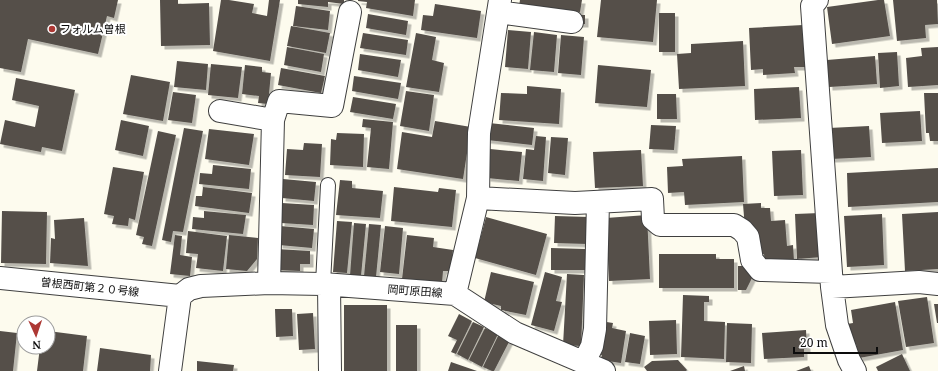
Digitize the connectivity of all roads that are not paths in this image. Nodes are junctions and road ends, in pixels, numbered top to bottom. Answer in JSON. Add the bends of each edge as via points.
{"nodes":[{"id":1,"x":817,"y":0,"type":"edge"},
{"id":2,"x":499,"y":6,"type":"edge"},
{"id":3,"x":350,"y":12,"type":"dead end"},
{"id":4,"x":572,"y":22,"type":"dead end"},
{"id":5,"x":220,"y":111,"type":"dead end"},
{"id":6,"x":273,"y":120,"type":"junction"},
{"id":7,"x":328,"y":185,"type":"dead end"},
{"id":8,"x":478,"y":198,"type":"junction"},
{"id":9,"x":598,"y":202,"type":"junction"},
{"id":10,"x":0,"y":278,"type":"edge"},
{"id":11,"x":832,"y":279,"type":"junction"},
{"id":12,"x":269,"y":283,"type":"junction"},
{"id":13,"x":938,"y":284,"type":"edge"},
{"id":14,"x":326,"y":285,"type":"junction"},
{"id":15,"x":454,"y":294,"type":"junction"},
{"id":16,"x":180,"y":296,"type":"junction"},
{"id":17,"x":584,"y":362,"type":"junction"},
{"id":18,"x":170,"y":371,"type":"edge"},
{"id":19,"x":330,"y":371,"type":"edge"},
{"id":20,"x":604,"y":371,"type":"edge"},
{"id":21,"x":855,"y":371,"type":"edge"}],
"edges":[{"from":1,"to":11,"type":"street","via":[[812,6]]},
{"from":2,"to":4,"type":"street"},
{"from":2,"to":8,"type":"street","name":"岡町原田線","via":[[479,133]]},
{"from":3,"to":6,"type":"street","via":[[332,106],[279,101]]},
{"from":5,"to":6,"type":"street"},
{"from":6,"to":12,"type":"street"},
{"from":7,"to":14,"type":"lane"},
{"from":8,"to":9,"type":"street"},
{"from":8,"to":15,"type":"street","name":"岡町原田線"},
{"from":9,"to":11,"type":"street","via":[[652,199],[653,219],[660,225],[734,225],[748,237],[752,260],[760,270]]},
{"from":9,"to":17,"type":"street","via":[[595,329],[592,346]]},
{"from":10,"to":16,"type":"street","name":"曽根西町第２０号線"},
{"from":11,"to":13,"type":"street"},
{"from":11,"to":21,"type":"street","via":[[837,325]]},
{"from":12,"to":14,"type":"street","name":"岡町原田線"},
{"from":12,"to":16,"type":"street","name":"岡町原田線","via":[[201,286],[189,289]]},
{"from":14,"to":15,"type":"street","name":"岡町原田線"},
{"from":14,"to":19,"type":"street"},
{"from":15,"to":17,"type":"street","via":[[515,332]]},
{"from":16,"to":18,"type":"street"},
{"from":17,"to":20,"type":"street"}]}
